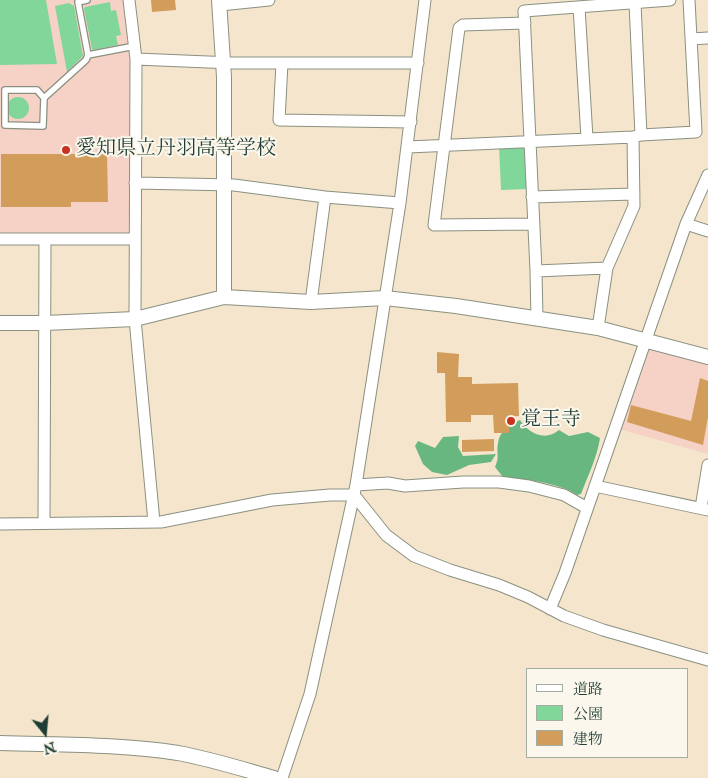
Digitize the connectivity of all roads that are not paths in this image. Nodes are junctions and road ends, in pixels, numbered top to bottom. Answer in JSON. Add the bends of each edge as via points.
{"nodes":[{"id":1,"x":87,"y":0,"type":"edge"},
{"id":2,"x":129,"y":0,"type":"edge"},
{"id":3,"x":269,"y":0,"type":"edge"},
{"id":4,"x":425,"y":0,"type":"edge"},
{"id":5,"x":670,"y":0,"type":"edge"},
{"id":6,"x":689,"y":0,"type":"edge"},
{"id":7,"x":635,"y":3,"type":"junction"},
{"id":8,"x":220,"y":5,"type":"edge"},
{"id":9,"x":579,"y":7,"type":"junction"},
{"id":10,"x":524,"y":11,"type":"edge"},
{"id":11,"x":708,"y":38,"type":"edge"},
{"id":12,"x":691,"y":39,"type":"junction"},
{"id":13,"x":135,"y":46,"type":"junction"},
{"id":14,"x":88,"y":55,"type":"junction"},
{"id":15,"x":136,"y":59,"type":"junction"},
{"id":16,"x":224,"y":62,"type":"junction"},
{"id":17,"x":282,"y":63,"type":"junction"},
{"id":18,"x":418,"y":63,"type":"junction"},
{"id":19,"x":44,"y":98,"type":"junction"},
{"id":20,"x":411,"y":122,"type":"junction"},
{"id":21,"x":2,"y":127,"type":"edge"},
{"id":22,"x":637,"y":136,"type":"junction"},
{"id":23,"x":587,"y":138,"type":"junction"},
{"id":24,"x":531,"y":141,"type":"junction"},
{"id":25,"x":444,"y":146,"type":"junction"},
{"id":26,"x":408,"y":147,"type":"junction"},
{"id":27,"x":708,"y":175,"type":"edge"},
{"id":28,"x":135,"y":183,"type":"junction"},
{"id":29,"x":225,"y":184,"type":"junction"},
{"id":30,"x":634,"y":194,"type":"junction"},
{"id":31,"x":532,"y":197,"type":"junction"},
{"id":32,"x":325,"y":198,"type":"junction"},
{"id":33,"x":400,"y":203,"type":"junction"},
{"id":34,"x":533,"y":224,"type":"junction"},
{"id":35,"x":686,"y":224,"type":"junction"},
{"id":36,"x":708,"y":231,"type":"edge"},
{"id":37,"x":0,"y":239,"type":"edge"},
{"id":38,"x":46,"y":239,"type":"junction"},
{"id":39,"x":135,"y":239,"type":"junction"},
{"id":40,"x":607,"y":268,"type":"junction"},
{"id":41,"x":536,"y":271,"type":"junction"},
{"id":42,"x":224,"y":297,"type":"junction"},
{"id":43,"x":384,"y":298,"type":"junction"},
{"id":44,"x":310,"y":302,"type":"junction"},
{"id":45,"x":135,"y":319,"type":"junction"},
{"id":46,"x":536,"y":319,"type":"junction"},
{"id":47,"x":0,"y":323,"type":"edge"},
{"id":48,"x":45,"y":323,"type":"junction"},
{"id":49,"x":598,"y":328,"type":"junction"},
{"id":50,"x":645,"y":340,"type":"junction"},
{"id":51,"x":708,"y":357,"type":"edge"},
{"id":52,"x":708,"y":465,"type":"edge"},
{"id":53,"x":594,"y":486,"type":"junction"},
{"id":54,"x":355,"y":490,"type":"junction"},
{"id":55,"x":587,"y":508,"type":"junction"},
{"id":56,"x":704,"y":509,"type":"edge"},
{"id":57,"x":154,"y":522,"type":"junction"},
{"id":58,"x":44,"y":523,"type":"junction"},
{"id":59,"x":0,"y":524,"type":"edge"},
{"id":60,"x":550,"y":608,"type":"junction"},
{"id":61,"x":708,"y":660,"type":"edge"},
{"id":62,"x":0,"y":743,"type":"edge"},
{"id":63,"x":274,"y":778,"type":"edge"},
{"id":64,"x":282,"y":778,"type":"edge"}],
"edges":[{"from":1,"to":14,"type":"lane","via":[[78,2]]},
{"from":2,"to":13,"type":"street"},
{"from":3,"to":8,"type":"street"},
{"from":4,"to":18,"type":"street"},
{"from":5,"to":7,"type":"street"},
{"from":6,"to":12,"type":"street"},
{"from":7,"to":9,"type":"street"},
{"from":7,"to":22,"type":"street"},
{"from":8,"to":16,"type":"street"},
{"from":9,"to":10,"type":"street"},
{"from":9,"to":23,"type":"street"},
{"from":10,"to":24,"type":"street"},
{"from":10,"to":25,"type":"street","via":[[459,28]]},
{"from":11,"to":12,"type":"street"},
{"from":12,"to":22,"type":"street","via":[[696,132]]},
{"from":13,"to":14,"type":"lane"},
{"from":13,"to":15,"type":"street"},
{"from":14,"to":19,"type":"lane"},
{"from":15,"to":16,"type":"street"},
{"from":15,"to":28,"type":"street"},
{"from":16,"to":17,"type":"street"},
{"from":16,"to":29,"type":"street"},
{"from":17,"to":18,"type":"street"},
{"from":17,"to":20,"type":"street","via":[[279,120]]},
{"from":18,"to":20,"type":"street"},
{"from":19,"to":21,"type":"lane","via":[[43,126]]},
{"from":19,"to":21,"type":"lane","via":[[37,90],[5,90]]},
{"from":20,"to":26,"type":"street"},
{"from":22,"to":23,"type":"street"},
{"from":22,"to":30,"type":"street"},
{"from":23,"to":24,"type":"street"},
{"from":24,"to":25,"type":"street"},
{"from":24,"to":31,"type":"street"},
{"from":25,"to":26,"type":"street"},
{"from":25,"to":34,"type":"street","via":[[434,225]]},
{"from":26,"to":33,"type":"street"},
{"from":27,"to":35,"type":"street"},
{"from":28,"to":29,"type":"street"},
{"from":28,"to":39,"type":"street"},
{"from":29,"to":32,"type":"street"},
{"from":29,"to":42,"type":"street"},
{"from":30,"to":31,"type":"street"},
{"from":30,"to":40,"type":"street","via":[[634,206]]},
{"from":31,"to":34,"type":"street"},
{"from":32,"to":33,"type":"street"},
{"from":32,"to":44,"type":"street"},
{"from":33,"to":43,"type":"street"},
{"from":34,"to":41,"type":"street"},
{"from":35,"to":36,"type":"street"},
{"from":35,"to":50,"type":"street"},
{"from":37,"to":38,"type":"street"},
{"from":38,"to":39,"type":"street"},
{"from":38,"to":48,"type":"street"},
{"from":39,"to":45,"type":"street"},
{"from":40,"to":41,"type":"street"},
{"from":40,"to":49,"type":"street"},
{"from":41,"to":46,"type":"street"},
{"from":42,"to":44,"type":"street"},
{"from":42,"to":45,"type":"street"},
{"from":43,"to":44,"type":"street"},
{"from":43,"to":46,"type":"street"},
{"from":43,"to":54,"type":"street"},
{"from":45,"to":48,"type":"street"},
{"from":45,"to":57,"type":"street"},
{"from":46,"to":49,"type":"street"},
{"from":47,"to":48,"type":"street"},
{"from":48,"to":58,"type":"street"},
{"from":49,"to":50,"type":"street"},
{"from":50,"to":51,"type":"street"},
{"from":50,"to":53,"type":"street"},
{"from":52,"to":56,"type":"street"},
{"from":53,"to":55,"type":"street"},
{"from":53,"to":56,"type":"street"},
{"from":54,"to":55,"type":"street","via":[[388,484],[498,482],[564,495]]},
{"from":54,"to":57,"type":"street","via":[[272,500]]},
{"from":54,"to":60,"type":"street","via":[[386,535],[414,556],[499,584]]},
{"from":54,"to":64,"type":"street","via":[[310,694]]},
{"from":55,"to":60,"type":"street"},
{"from":57,"to":58,"type":"street"},
{"from":58,"to":59,"type":"street"},
{"from":60,"to":61,"type":"street","via":[[603,630]]},
{"from":62,"to":63,"type":"street","via":[[163,751]]}]}
